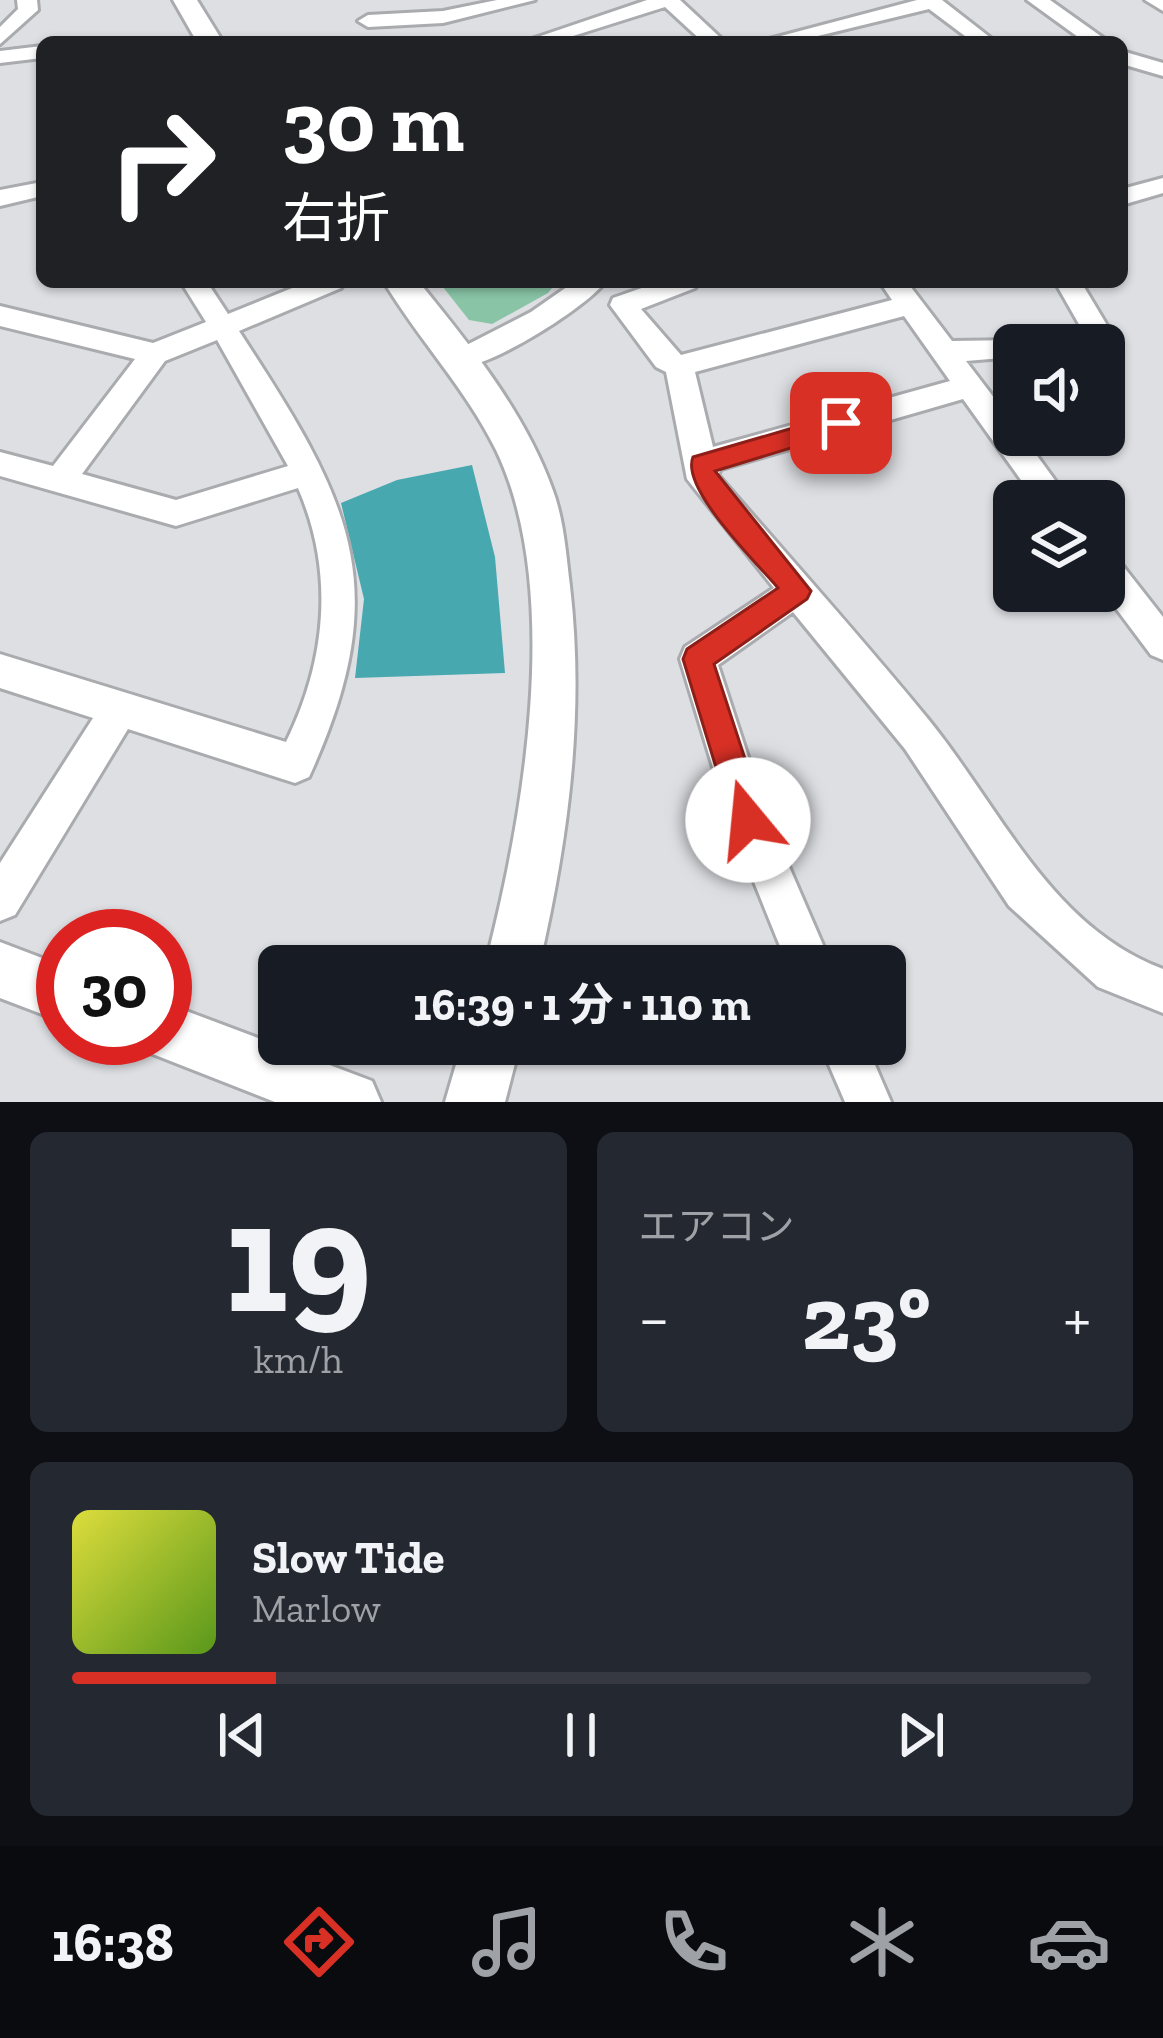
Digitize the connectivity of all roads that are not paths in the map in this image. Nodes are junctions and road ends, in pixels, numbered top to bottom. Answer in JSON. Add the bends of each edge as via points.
{"nodes":[{"id":1,"x":27,"y":0,"type":"edge"},
{"id":2,"x":184,"y":0,"type":"edge"},
{"id":3,"x":349,"y":0,"type":"edge"},
{"id":4,"x":525,"y":0,"type":"edge"},
{"id":5,"x":668,"y":0,"type":"edge"},
{"id":6,"x":1037,"y":0,"type":"edge"},
{"id":7,"x":1155,"y":0,"type":"edge"},
{"id":8,"x":932,"y":1,"type":"edge"},
{"id":9,"x":1163,"y":4,"type":"edge"},
{"id":10,"x":398,"y":9,"type":"edge"},
{"id":11,"x":368,"y":21,"type":"junction"},
{"id":12,"x":205,"y":36,"type":"edge"},
{"id":13,"x":382,"y":36,"type":"edge"},
{"id":14,"x":552,"y":36,"type":"edge"},
{"id":15,"x":708,"y":36,"type":"edge"},
{"id":16,"x":792,"y":36,"type":"edge"},
{"id":17,"x":978,"y":36,"type":"edge"},
{"id":18,"x":1090,"y":36,"type":"edge"},
{"id":19,"x":0,"y":38,"type":"edge"},
{"id":20,"x":36,"y":53,"type":"edge"},
{"id":21,"x":0,"y":57,"type":"edge"},
{"id":22,"x":1128,"y":61,"type":"edge"},
{"id":23,"x":1163,"y":70,"type":"edge"},
{"id":24,"x":1163,"y":185,"type":"edge"},
{"id":25,"x":36,"y":190,"type":"edge"},
{"id":26,"x":1128,"y":195,"type":"edge"},
{"id":27,"x":0,"y":198,"type":"edge"},
{"id":28,"x":198,"y":288,"type":"edge"},
{"id":29,"x":317,"y":288,"type":"edge"},
{"id":30,"x":405,"y":288,"type":"edge"},
{"id":31,"x":584,"y":288,"type":"edge"},
{"id":32,"x":670,"y":288,"type":"edge"},
{"id":33,"x":1072,"y":288,"type":"edge"},
{"id":34,"x":902,"y":293,"type":"edge"},
{"id":35,"x":0,"y":316,"type":"edge"},
{"id":36,"x":1092,"y":324,"type":"edge"},
{"id":37,"x":221,"y":326,"type":"junction"},
{"id":38,"x":993,"y":349,"type":"edge"},
{"id":39,"x":945,"y":352,"type":"junction"},
{"id":40,"x":155,"y":354,"type":"junction"},
{"id":41,"x":461,"y":360,"type":"junction"},
{"id":42,"x":679,"y":366,"type":"junction"},
{"id":43,"x":970,"y":387,"type":"junction"},
{"id":44,"x":0,"y":464,"type":"edge"},
{"id":45,"x":702,"y":464,"type":"junction"},
{"id":46,"x":307,"y":472,"type":"junction"},
{"id":47,"x":61,"y":478,"type":"junction"},
{"id":48,"x":1039,"y":480,"type":"edge"},
{"id":49,"x":797,"y":591,"type":"junction"},
{"id":50,"x":1125,"y":594,"type":"edge"},
{"id":51,"x":1163,"y":644,"type":"edge"},
{"id":52,"x":0,"y":671,"type":"edge"},
{"id":53,"x":120,"y":709,"type":"junction"},
{"id":54,"x":0,"y":900,"type":"edge"},
{"id":55,"x":518,"y":945,"type":"edge"},
{"id":56,"x":802,"y":945,"type":"edge"},
{"id":57,"x":0,"y":970,"type":"edge"},
{"id":58,"x":36,"y":984,"type":"edge"},
{"id":59,"x":1163,"y":992,"type":"edge"},
{"id":60,"x":192,"y":1041,"type":"edge"},
{"id":61,"x":486,"y":1065,"type":"edge"},
{"id":62,"x":852,"y":1065,"type":"edge"},
{"id":63,"x":351,"y":1102,"type":"edge"},
{"id":64,"x":476,"y":1102,"type":"edge"},
{"id":65,"x":868,"y":1102,"type":"edge"}],
"edges":[{"from":1,"to":19,"type":"street","via":[[28,10]]},
{"from":2,"to":12,"type":"street"},
{"from":3,"to":11,"type":"street"},
{"from":4,"to":10,"type":"street","via":[[443,17]]},
{"from":5,"to":14,"type":"street"},
{"from":5,"to":15,"type":"street"},
{"from":6,"to":18,"type":"street"},
{"from":7,"to":9,"type":"street"},
{"from":8,"to":16,"type":"street"},
{"from":8,"to":17,"type":"street"},
{"from":10,"to":11,"type":"street"},
{"from":11,"to":13,"type":"street"},
{"from":20,"to":21,"type":"street"},
{"from":22,"to":23,"type":"street"},
{"from":24,"to":26,"type":"street"},
{"from":25,"to":27,"type":"street"},
{"from":28,"to":37,"type":"street"},
{"from":29,"to":37,"type":"street"},
{"from":30,"to":41,"type":"street"},
{"from":31,"to":41,"type":"street"},
{"from":32,"to":42,"type":"street","via":[[623,305]]},
{"from":33,"to":36,"type":"street"},
{"from":34,"to":39,"type":"street"},
{"from":34,"to":42,"type":"street"},
{"from":35,"to":40,"type":"street"},
{"from":37,"to":40,"type":"street"},
{"from":37,"to":46,"type":"street"},
{"from":38,"to":39,"type":"street"},
{"from":39,"to":43,"type":"street"},
{"from":40,"to":47,"type":"street"},
{"from":41,"to":55,"type":"street","via":[[529,479],[552,607],[554,729]]},
{"from":42,"to":45,"type":"street"},
{"from":43,"to":45,"type":"street"},
{"from":43,"to":48,"type":"street"},
{"from":44,"to":47,"type":"street"},
{"from":45,"to":49,"type":"street","via":[[703,479]]},
{"from":46,"to":47,"type":"street","via":[[176,513]]},
{"from":46,"to":53,"type":"street","via":[[331,528],[343,610],[330,685],[296,764]]},
{"from":49,"to":56,"type":"street","via":[[698,659],[748,820]]},
{"from":49,"to":59,"type":"street","via":[[918,736],[1024,891],[1113,971]]},
{"from":50,"to":51,"type":"street"},
{"from":52,"to":53,"type":"street"},
{"from":53,"to":54,"type":"street"},
{"from":57,"to":58,"type":"street"},
{"from":60,"to":63,"type":"street"},
{"from":61,"to":64,"type":"street"},
{"from":62,"to":65,"type":"street"}]}
